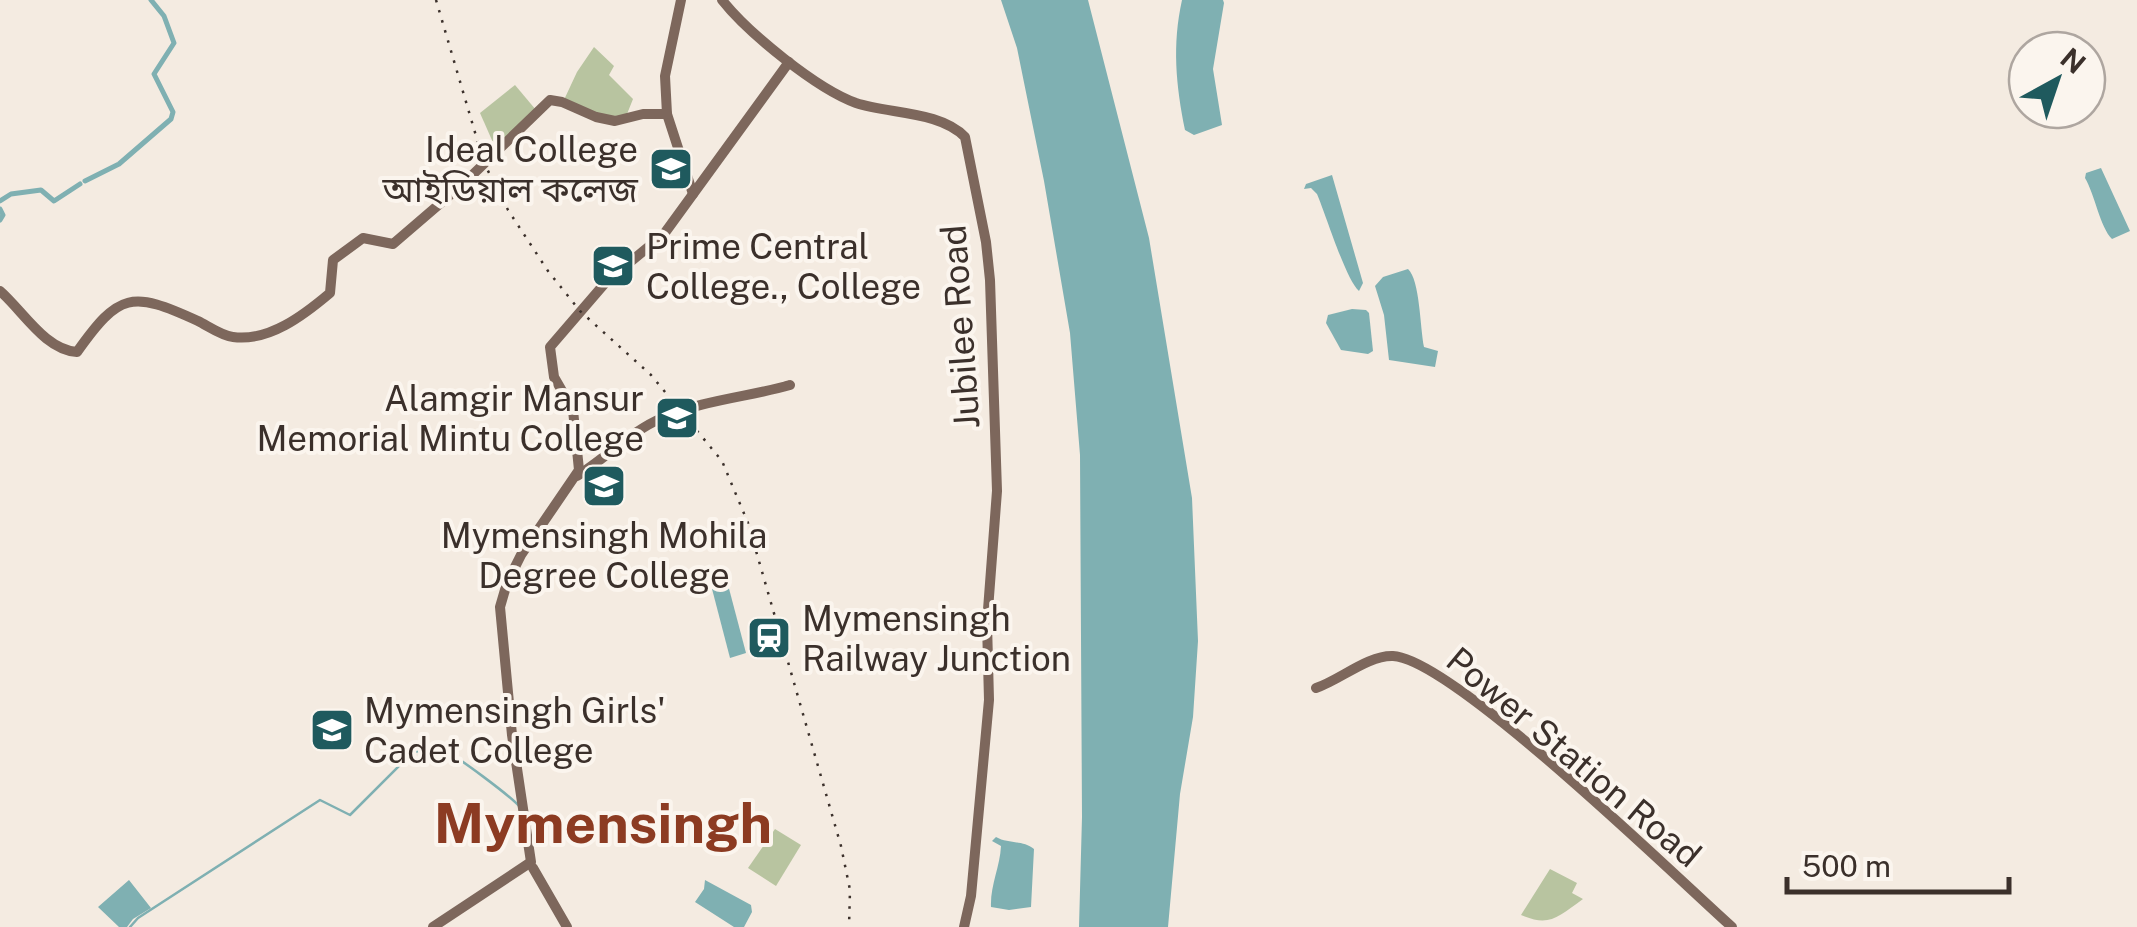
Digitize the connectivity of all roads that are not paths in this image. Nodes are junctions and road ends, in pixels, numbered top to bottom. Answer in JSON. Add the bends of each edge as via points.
{"nodes":[{"id":1,"x":681,"y":0,"type":"edge"},
{"id":2,"x":722,"y":0,"type":"edge"},
{"id":3,"x":790,"y":62,"type":"junction"},
{"id":4,"x":667,"y":114,"type":"junction"},
{"id":5,"x":693,"y":194,"type":"junction"},
{"id":6,"x":0,"y":291,"type":"edge"},
{"id":7,"x":786,"y":386,"type":"dead end"},
{"id":8,"x":577,"y":476,"type":"junction"},
{"id":9,"x":1316,"y":688,"type":"dead end"},
{"id":10,"x":531,"y":866,"type":"junction"},
{"id":11,"x":433,"y":927,"type":"edge"},
{"id":12,"x":443,"y":927,"type":"edge"},
{"id":13,"x":567,"y":927,"type":"edge"},
{"id":14,"x":964,"y":927,"type":"edge"},
{"id":15,"x":1732,"y":927,"type":"edge"}],
"edges":[{"from":1,"to":4,"type":"main road","via":[[665,76]]},
{"from":2,"to":3,"type":"main road"},
{"from":3,"to":5,"type":"main road"},
{"from":3,"to":14,"type":"main road","name":"Jubilee Road","via":[[851,101],[944,125],[965,137],[990,280],[996,515],[989,700]]},
{"from":4,"to":5,"type":"main road"},
{"from":4,"to":6,"type":"main road","via":[[596,118],[550,100],[393,244],[364,238],[352,244],[334,260],[330,293],[260,334],[233,337],[164,306],[121,303],[106,312],[77,352],[68,352],[48,341]]},
{"from":5,"to":8,"type":"main road","via":[[664,234],[606,282],[550,347],[554,377],[573,410]]},
{"from":7,"to":8,"type":"main road","via":[[662,418]]},
{"from":8,"to":10,"type":"main road","via":[[521,554],[500,601]]},
{"from":9,"to":15,"type":"main road","name":"Power Station Road","via":[[1375,659],[1395,656],[1420,664],[1497,718]]},
{"from":10,"to":11,"type":"main road"},
{"from":10,"to":12,"type":"main road"},
{"from":10,"to":13,"type":"main road"}]}
